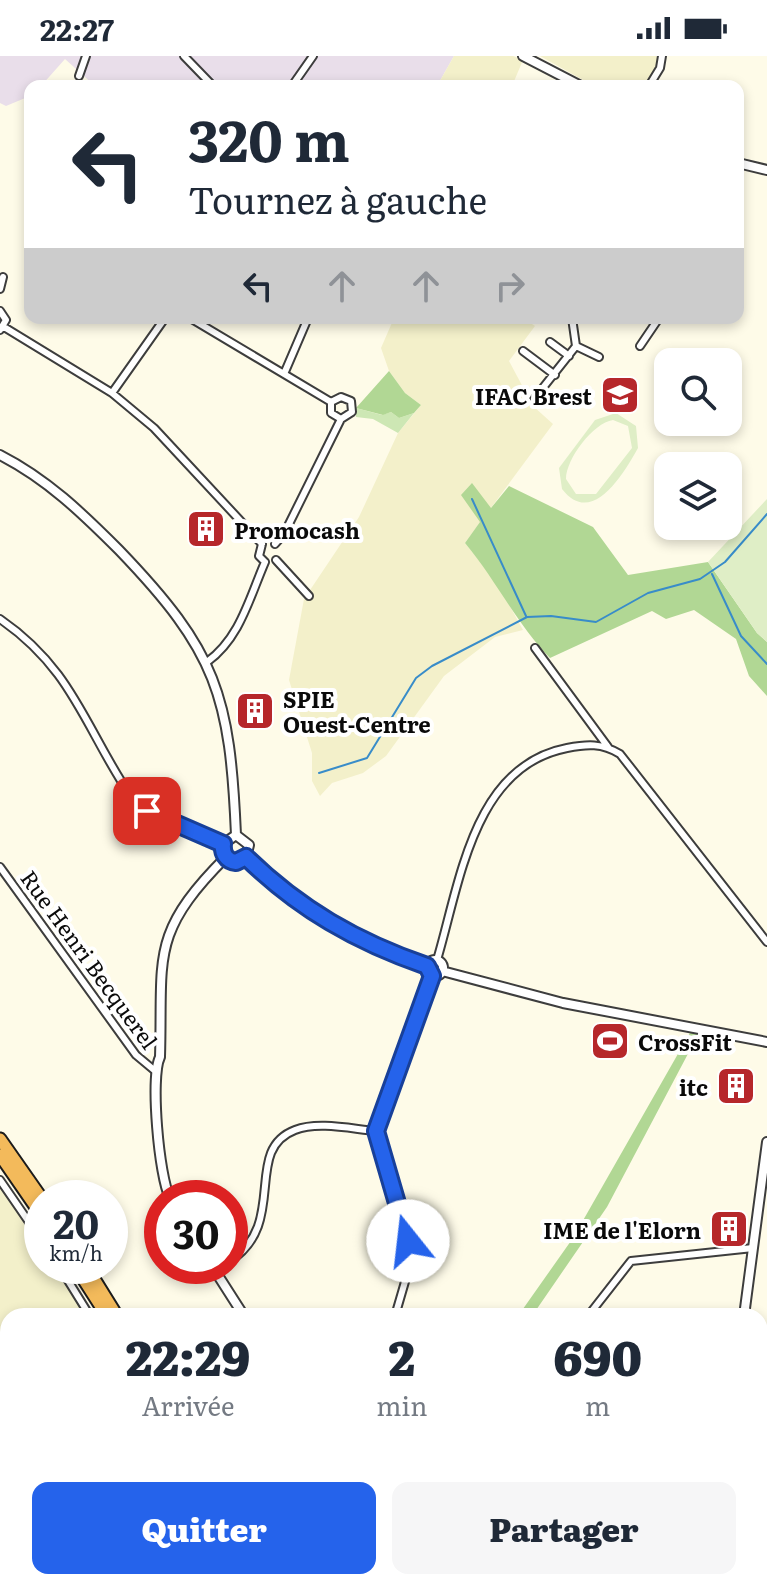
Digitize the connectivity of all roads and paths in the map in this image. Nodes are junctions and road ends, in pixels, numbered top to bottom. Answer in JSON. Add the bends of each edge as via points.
{"nodes":[{"id":1,"x":86,"y":56,"type":"edge"},
{"id":2,"x":184,"y":56,"type":"edge"},
{"id":3,"x":313,"y":56,"type":"edge"},
{"id":4,"x":523,"y":56,"type":"edge"},
{"id":5,"x":662,"y":56,"type":"edge"},
{"id":6,"x":79,"y":76,"type":"dead end"},
{"id":7,"x":207,"y":80,"type":"edge"},
{"id":8,"x":296,"y":80,"type":"edge"},
{"id":9,"x":569,"y":80,"type":"edge"},
{"id":10,"x":653,"y":80,"type":"edge"},
{"id":11,"x":744,"y":164,"type":"edge"},
{"id":12,"x":767,"y":170,"type":"edge"},
{"id":13,"x":3,"y":277,"type":"dead end"},
{"id":14,"x":0,"y":289,"type":"edge"},
{"id":15,"x":0,"y":311,"type":"edge"},
{"id":16,"x":163,"y":324,"type":"edge"},
{"id":17,"x":200,"y":324,"type":"edge"},
{"id":18,"x":305,"y":324,"type":"edge"},
{"id":19,"x":573,"y":324,"type":"edge"},
{"id":20,"x":654,"y":326,"type":"edge"},
{"id":21,"x":2,"y":329,"type":"edge"},
{"id":22,"x":550,"y":342,"type":"dead end"},
{"id":23,"x":576,"y":346,"type":"junction"},
{"id":24,"x":640,"y":346,"type":"dead end"},
{"id":25,"x":523,"y":351,"type":"dead end"},
{"id":26,"x":569,"y":356,"type":"junction"},
{"id":27,"x":599,"y":357,"type":"dead end"},
{"id":28,"x":284,"y":374,"type":"junction"},
{"id":29,"x":555,"y":375,"type":"junction"},
{"id":30,"x":112,"y":393,"type":"junction"},
{"id":31,"x":534,"y":399,"type":"dead end"},
{"id":32,"x":331,"y":402,"type":"junction"},
{"id":33,"x":341,"y":419,"type":"junction"},
{"id":34,"x":0,"y":455,"type":"edge"},
{"id":35,"x":262,"y":544,"type":"junction"},
{"id":36,"x":275,"y":544,"type":"junction"},
{"id":37,"x":276,"y":560,"type":"junction"},
{"id":38,"x":265,"y":562,"type":"junction"},
{"id":39,"x":309,"y":596,"type":"dead end"},
{"id":40,"x":0,"y":619,"type":"edge"},
{"id":41,"x":535,"y":648,"type":"dead end"},
{"id":42,"x":207,"y":662,"type":"junction"},
{"id":43,"x":608,"y":747,"type":"junction"},
{"id":44,"x":236,"y":835,"type":"junction"},
{"id":45,"x":223,"y":844,"type":"junction"},
{"id":46,"x":226,"y":857,"type":"junction"},
{"id":47,"x":246,"y":857,"type":"junction"},
{"id":48,"x":0,"y":867,"type":"edge"},
{"id":49,"x":767,"y":942,"type":"edge"},
{"id":50,"x":437,"y":960,"type":"junction"},
{"id":51,"x":427,"y":966,"type":"junction"},
{"id":52,"x":442,"y":971,"type":"junction"},
{"id":53,"x":432,"y":976,"type":"junction"},
{"id":54,"x":767,"y":1042,"type":"edge"},
{"id":55,"x":154,"y":1070,"type":"junction"},
{"id":56,"x":376,"y":1131,"type":"junction"},
{"id":57,"x":0,"y":1139,"type":"edge"},
{"id":58,"x":767,"y":1142,"type":"edge"},
{"id":59,"x":0,"y":1155,"type":"edge"},
{"id":60,"x":0,"y":1180,"type":"edge"},
{"id":61,"x":29,"y":1180,"type":"edge"},
{"id":62,"x":165,"y":1180,"type":"edge"},
{"id":63,"x":24,"y":1190,"type":"edge"},
{"id":64,"x":24,"y":1215,"type":"edge"},
{"id":65,"x":248,"y":1247,"type":"edge"},
{"id":66,"x":753,"y":1248,"type":"junction"},
{"id":67,"x":70,"y":1284,"type":"edge"},
{"id":68,"x":87,"y":1284,"type":"edge"},
{"id":69,"x":97,"y":1284,"type":"edge"},
{"id":70,"x":225,"y":1284,"type":"edge"},
{"id":71,"x":85,"y":1308,"type":"edge"},
{"id":72,"x":102,"y":1308,"type":"edge"},
{"id":73,"x":112,"y":1308,"type":"edge"},
{"id":74,"x":239,"y":1308,"type":"edge"},
{"id":75,"x":397,"y":1308,"type":"edge"},
{"id":76,"x":594,"y":1308,"type":"edge"},
{"id":77,"x":745,"y":1308,"type":"edge"}],
"edges":[{"from":1,"to":6,"type":"street"},
{"from":2,"to":7,"type":"street"},
{"from":3,"to":8,"type":"street"},
{"from":4,"to":9,"type":"street"},
{"from":5,"to":10,"type":"street"},
{"from":11,"to":12,"type":"street"},
{"from":13,"to":14,"type":"street"},
{"from":15,"to":21,"type":"street","via":[[6,320]]},
{"from":16,"to":30,"type":"street"},
{"from":17,"to":28,"type":"street"},
{"from":18,"to":28,"type":"street"},
{"from":19,"to":23,"type":"street"},
{"from":20,"to":24,"type":"street"},
{"from":21,"to":30,"type":"street"},
{"from":22,"to":26,"type":"street"},
{"from":23,"to":26,"type":"street"},
{"from":23,"to":27,"type":"street"},
{"from":25,"to":29,"type":"street"},
{"from":26,"to":29,"type":"street"},
{"from":28,"to":32,"type":"street"},
{"from":29,"to":31,"type":"street"},
{"from":30,"to":35,"type":"street","via":[[154,428]]},
{"from":32,"to":33,"type":"street","via":[[331,413]]},
{"from":32,"to":33,"type":"street","via":[[341,397],[351,401],[352,412]]},
{"from":33,"to":36,"type":"street"},
{"from":34,"to":42,"type":"street","via":[[58,491],[89,520],[168,602]]},
{"from":35,"to":36,"type":"street"},
{"from":35,"to":38,"type":"street","via":[[258,552]]},
{"from":36,"to":37,"type":"street","via":[[280,554]]},
{"from":37,"to":38,"type":"street"},
{"from":37,"to":39,"type":"street"},
{"from":38,"to":42,"type":"street","via":[[234,635]]},
{"from":40,"to":45,"type":"street","via":[[47,657],[66,682],[132,798],[147,811]]},
{"from":41,"to":43,"type":"street"},
{"from":42,"to":44,"type":"street","via":[[230,735]]},
{"from":43,"to":49,"type":"street","via":[[620,754]]},
{"from":43,"to":50,"type":"street","via":[[588,744],[544,752],[516,770],[481,814]]},
{"from":44,"to":45,"type":"street"},
{"from":44,"to":47,"type":"street","via":[[249,845]]},
{"from":45,"to":46,"type":"street"},
{"from":46,"to":47,"type":"street","via":[[236,862]]},
{"from":46,"to":55,"type":"street","via":[[187,899],[169,930],[163,951],[160,1057]]},
{"from":47,"to":51,"type":"street","via":[[288,896],[339,928]]},
{"from":48,"to":55,"type":"street","name":"Rue Henri Becquerel","via":[[136,1055]]},
{"from":50,"to":51,"type":"street"},
{"from":50,"to":52,"type":"street"},
{"from":51,"to":53,"type":"street"},
{"from":52,"to":53,"type":"street"},
{"from":52,"to":54,"type":"street","via":[[563,1003]]},
{"from":53,"to":56,"type":"street"},
{"from":55,"to":62,"type":"street"},
{"from":56,"to":65,"type":"street","via":[[317,1127],[296,1129],[278,1140],[269,1157],[260,1229]]},
{"from":56,"to":75,"type":"street","via":[[408,1241],[409,1268]]},
{"from":57,"to":61,"type":"highway"},
{"from":58,"to":66,"type":"street"},
{"from":59,"to":63,"type":"highway"},
{"from":60,"to":64,"type":"street"},
{"from":66,"to":76,"type":"street","via":[[631,1261]]},
{"from":66,"to":77,"type":"street"},
{"from":67,"to":71,"type":"street"},
{"from":68,"to":72,"type":"highway"},
{"from":69,"to":73,"type":"highway"},
{"from":70,"to":74,"type":"street"}]}
